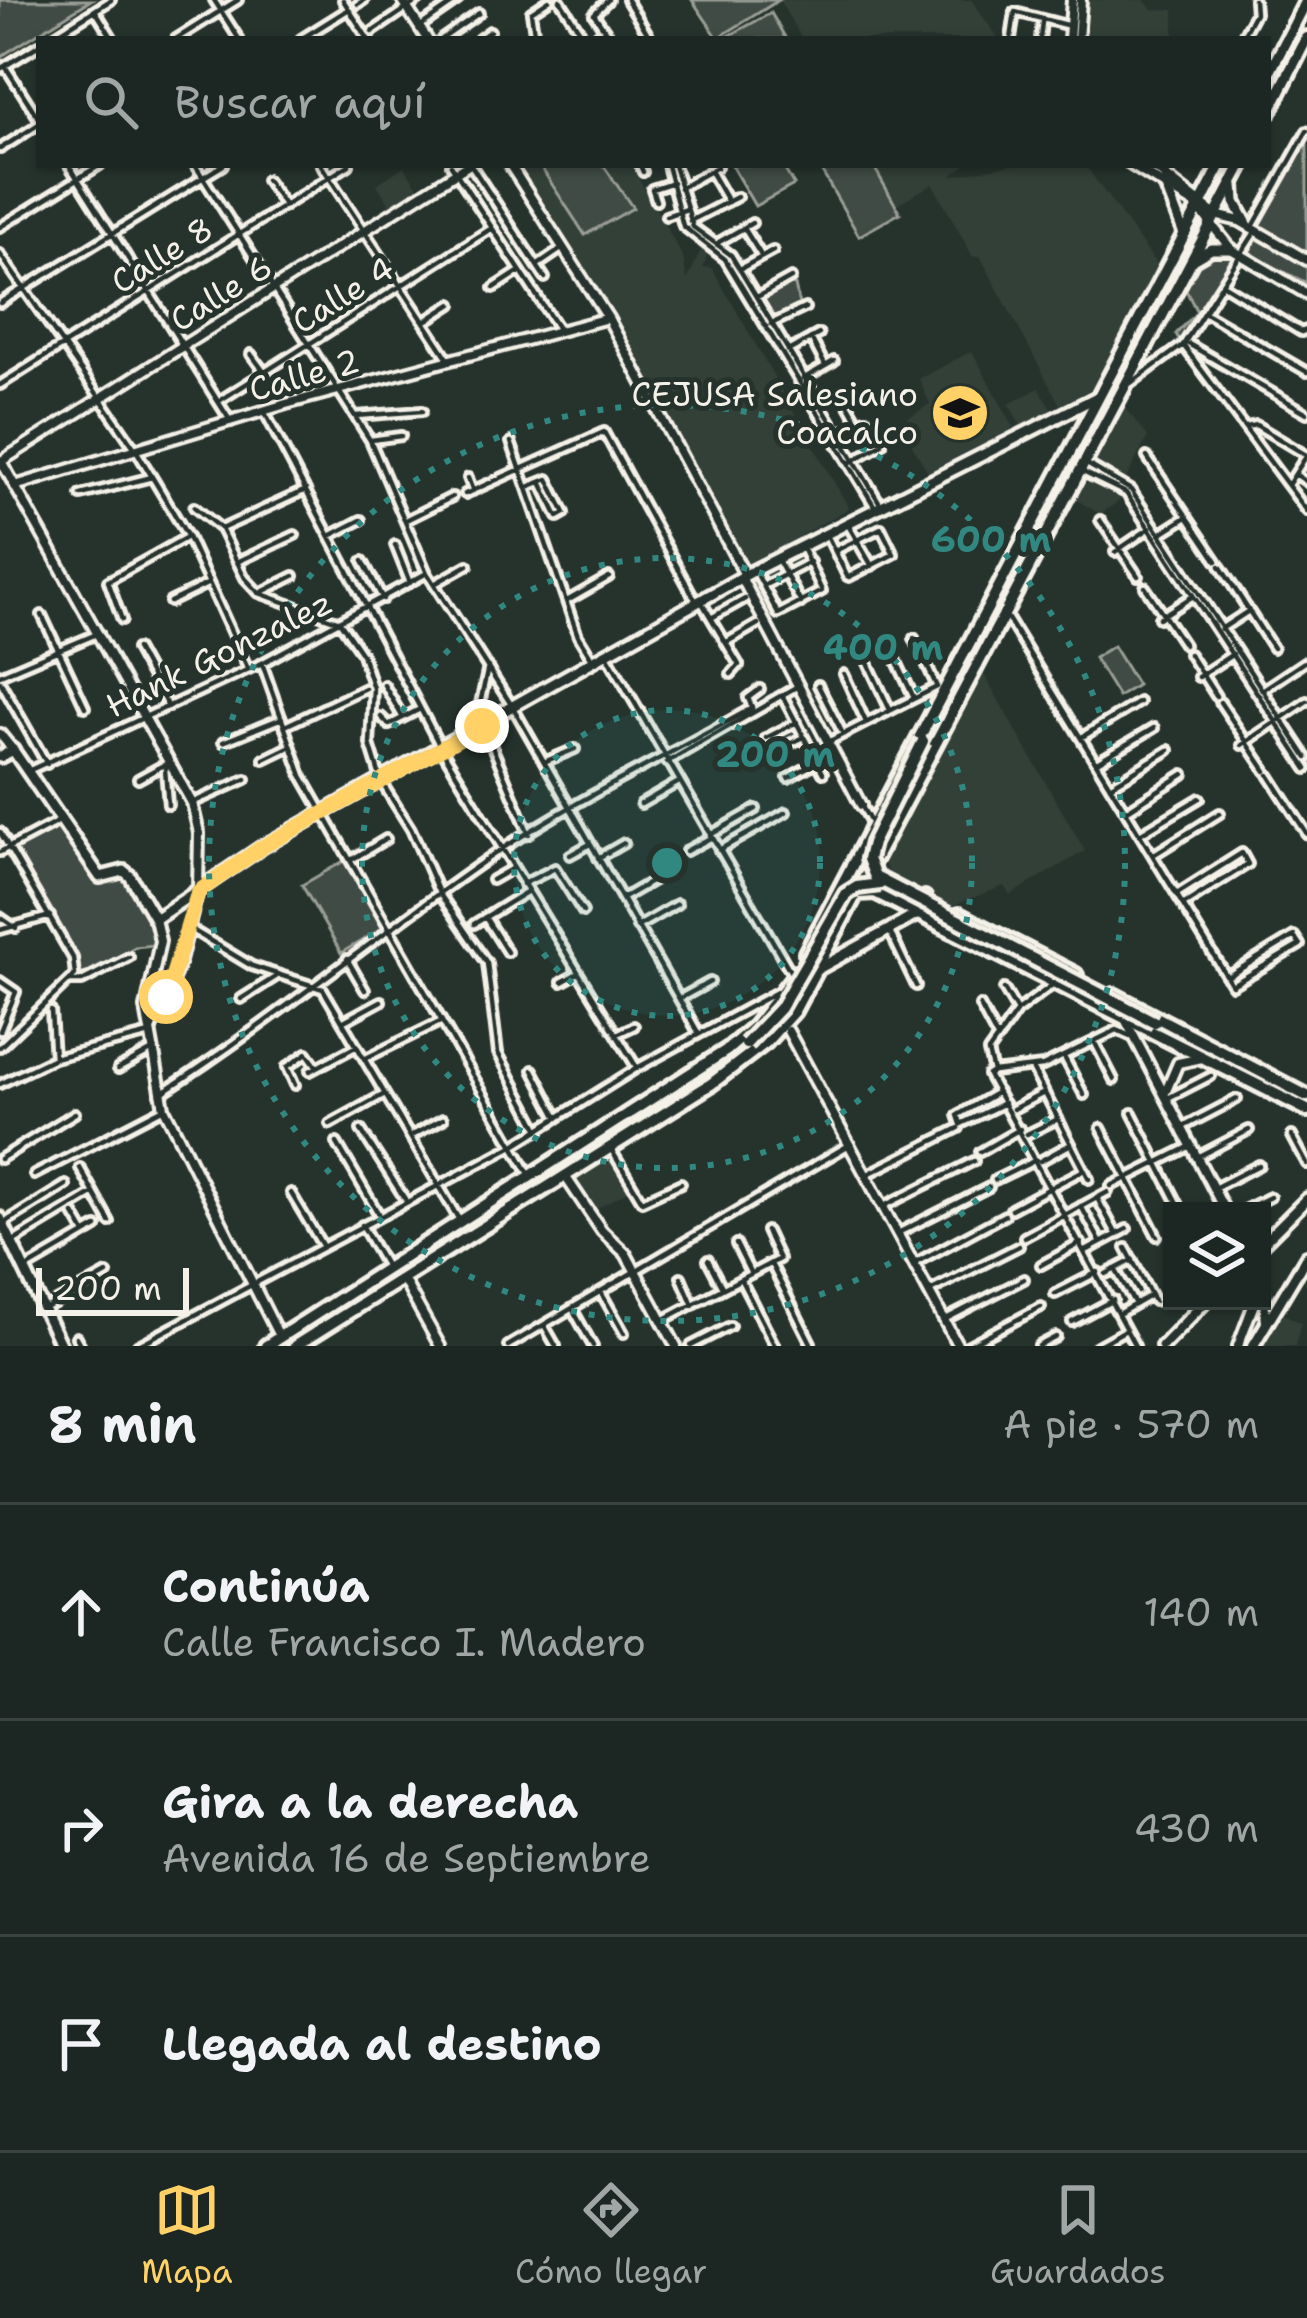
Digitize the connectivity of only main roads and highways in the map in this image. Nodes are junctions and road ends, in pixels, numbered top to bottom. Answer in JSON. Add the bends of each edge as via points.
{"nodes":[{"id":1,"x":1307,"y":0,"type":"edge"},
{"id":2,"x":1307,"y":38,"type":"edge"},
{"id":3,"x":1271,"y":69,"type":"edge"},
{"id":4,"x":1271,"y":108,"type":"edge"},
{"id":5,"x":1219,"y":168,"type":"edge"},
{"id":6,"x":1240,"y":168,"type":"edge"},
{"id":7,"x":1235,"y":178,"type":"junction"},
{"id":8,"x":1166,"y":179,"type":"road end"},
{"id":9,"x":1252,"y":227,"type":"road end"},
{"id":10,"x":1184,"y":234,"type":"junction"},
{"id":11,"x":1237,"y":251,"type":"road end"},
{"id":12,"x":1186,"y":268,"type":"junction"},
{"id":13,"x":1099,"y":396,"type":"junction"},
{"id":14,"x":1020,"y":546,"type":"junction"},
{"id":15,"x":0,"y":757,"type":"edge"},
{"id":16,"x":876,"y":860,"type":"junction"},
{"id":17,"x":858,"y":894,"type":"junction"},
{"id":18,"x":925,"y":897,"type":"junction"},
{"id":19,"x":937,"y":904,"type":"junction"},
{"id":20,"x":922,"y":916,"type":"junction"},
{"id":21,"x":818,"y":969,"type":"junction"},
{"id":22,"x":1038,"y":969,"type":"junction"},
{"id":23,"x":1068,"y":971,"type":"junction"},
{"id":24,"x":1188,"y":1048,"type":"junction"},
{"id":25,"x":1278,"y":1089,"type":"junction"},
{"id":26,"x":667,"y":1090,"type":"junction"},
{"id":27,"x":1307,"y":1096,"type":"edge"},
{"id":28,"x":1307,"y":1110,"type":"edge"},
{"id":29,"x":1307,"y":1199,"type":"edge"},
{"id":30,"x":2,"y":1221,"type":"edge"},
{"id":31,"x":1271,"y":1235,"type":"edge"},
{"id":32,"x":1307,"y":1256,"type":"edge"},
{"id":33,"x":1197,"y":1310,"type":"edge"},
{"id":34,"x":62,"y":1346,"type":"edge"},
{"id":35,"x":265,"y":1346,"type":"edge"},
{"id":36,"x":295,"y":1346,"type":"edge"},
{"id":37,"x":1162,"y":1346,"type":"edge"},
{"id":38,"x":1252,"y":1346,"type":"edge"}],
"edges":[{"from":1,"to":3,"type":"main road"},
{"from":2,"to":4,"type":"main road"},
{"from":5,"to":10,"type":"main road"},
{"from":6,"to":7,"type":"main road"},
{"from":7,"to":9,"type":"main road","via":[[1234,202]]},
{"from":7,"to":12,"type":"main road"},
{"from":8,"to":10,"type":"main road"},
{"from":10,"to":13,"type":"main road"},
{"from":11,"to":12,"type":"main road","via":[[1202,251]]},
{"from":12,"to":16,"type":"main road"},
{"from":13,"to":14,"type":"main road"},
{"from":13,"to":15,"type":"main road","via":[[777,558],[262,847],[154,919],[124,871],[103,880],[13,750]]},
{"from":14,"to":24,"type":"main road","bridge":true,"via":[[872,843],[871,870],[885,887],[1155,1022]]},
{"from":14,"to":26,"type":"main road","via":[[790,981],[755,1026]]},
{"from":16,"to":17,"type":"main road"},
{"from":16,"to":18,"type":"main road","via":[[886,878]]},
{"from":17,"to":20,"type":"main road","via":[[872,891]]},
{"from":17,"to":21,"type":"main road"},
{"from":18,"to":19,"type":"main road"},
{"from":18,"to":20,"type":"main road"},
{"from":19,"to":20,"type":"main road"},
{"from":19,"to":23,"type":"main road"},
{"from":20,"to":21,"type":"main road"},
{"from":20,"to":22,"type":"main road"},
{"from":21,"to":36,"type":"main road","via":[[784,1029],[748,1058]]},
{"from":22,"to":23,"type":"main road"},
{"from":22,"to":24,"type":"main road"},
{"from":22,"to":26,"type":"main road","bridge":true,"via":[[888,886],[857,886],[780,1008],[746,1044]]},
{"from":23,"to":25,"type":"main road"},
{"from":24,"to":25,"type":"main road"},
{"from":25,"to":27,"type":"main road"},
{"from":25,"to":28,"type":"main road"},
{"from":26,"to":35,"type":"main road"},
{"from":29,"to":31,"type":"main road"},
{"from":30,"to":34,"type":"main road"},
{"from":32,"to":38,"type":"main road"},
{"from":33,"to":37,"type":"main road"}]}
